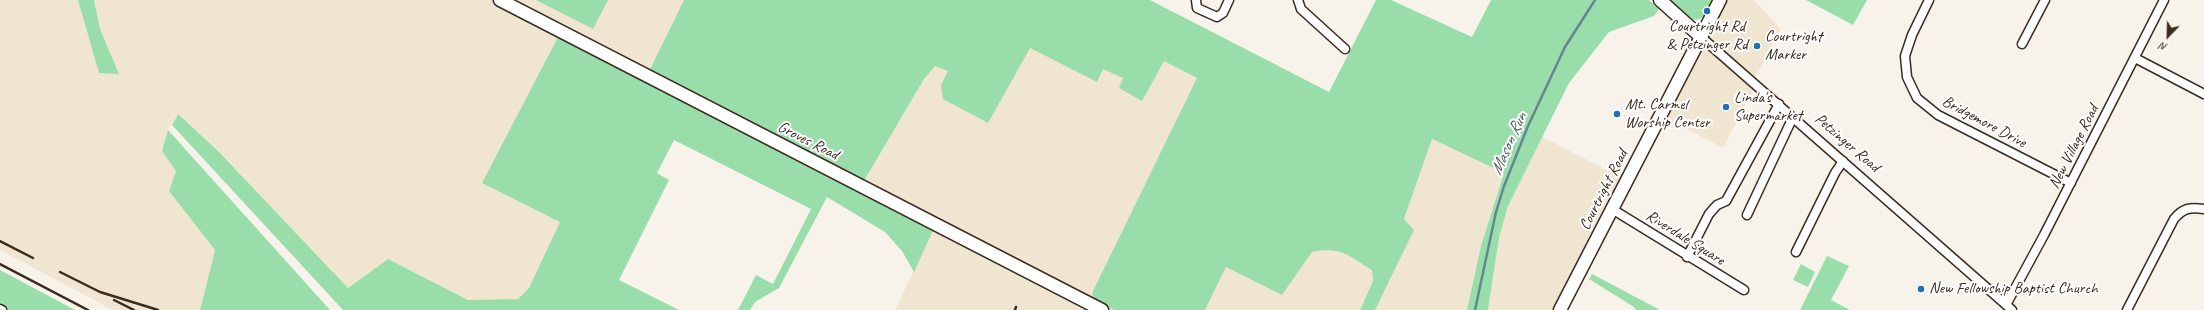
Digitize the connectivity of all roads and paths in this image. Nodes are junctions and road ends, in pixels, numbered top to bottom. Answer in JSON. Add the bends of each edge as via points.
{"nodes":[{"id":1,"x":500,"y":0,"type":"edge"},
{"id":2,"x":1196,"y":0,"type":"edge"},
{"id":3,"x":1229,"y":0,"type":"edge"},
{"id":4,"x":1298,"y":0,"type":"edge"},
{"id":5,"x":1660,"y":0,"type":"edge"},
{"id":6,"x":1720,"y":0,"type":"edge"},
{"id":7,"x":1930,"y":0,"type":"edge"},
{"id":8,"x":2045,"y":0,"type":"edge"},
{"id":9,"x":2164,"y":0,"type":"edge"},
{"id":10,"x":1701,"y":37,"type":"junction"},
{"id":11,"x":2022,"y":44,"type":"dead end"},
{"id":12,"x":1345,"y":49,"type":"dead end"},
{"id":13,"x":2135,"y":58,"type":"junction"},
{"id":14,"x":2204,"y":94,"type":"edge"},
{"id":15,"x":1779,"y":104,"type":"junction"},
{"id":16,"x":1793,"y":117,"type":"junction"},
{"id":17,"x":1843,"y":161,"type":"junction"},
{"id":18,"x":2071,"y":183,"type":"junction"},
{"id":19,"x":2204,"y":208,"type":"edge"},
{"id":20,"x":1612,"y":209,"type":"junction"},
{"id":21,"x":1747,"y":214,"type":"dead end"},
{"id":22,"x":1796,"y":252,"type":"dead end"},
{"id":23,"x":1687,"y":256,"type":"junction"},
{"id":24,"x":1744,"y":290,"type":"dead end"},
{"id":25,"x":2009,"y":307,"type":"edge"},
{"id":26,"x":1102,"y":310,"type":"edge"},
{"id":27,"x":1560,"y":310,"type":"edge"},
{"id":28,"x":2127,"y":310,"type":"edge"}],
"edges":[{"from":1,"to":26,"type":"street","name":"Groves Road"},
{"from":2,"to":3,"type":"street","via":[[1197,8],[1217,17]]},
{"from":4,"to":12,"type":"street","via":[[1301,9]]},
{"from":5,"to":10,"type":"street","name":"Petzinger Road"},
{"from":6,"to":10,"type":"street","name":"Courtright Road"},
{"from":7,"to":18,"type":"street","name":"Bridgemore Drive","via":[[1908,46],[1905,66],[1917,98],[1930,111]]},
{"from":8,"to":11,"type":"street"},
{"from":9,"to":13,"type":"street","name":"New Village Road"},
{"from":10,"to":15,"type":"street","name":"Petzinger Road"},
{"from":10,"to":20,"type":"street","name":"Courtright Road"},
{"from":13,"to":14,"type":"street"},
{"from":13,"to":18,"type":"street","name":"New Village Road"},
{"from":15,"to":16,"type":"street","name":"Petzinger Road"},
{"from":15,"to":23,"type":"street","via":[[1726,201],[1717,205],[1709,214]]},
{"from":16,"to":17,"type":"street","name":"Petzinger Road"},
{"from":16,"to":21,"type":"street"},
{"from":17,"to":22,"type":"street"},
{"from":17,"to":25,"type":"street","name":"Petzinger Road"},
{"from":18,"to":25,"type":"street","name":"New Village Road"},
{"from":19,"to":28,"type":"street","via":[[2189,207],[2174,219]]},
{"from":20,"to":23,"type":"street","name":"Riverdale Square"},
{"from":20,"to":27,"type":"street","name":"Courtright Road"},
{"from":23,"to":24,"type":"street","name":"Riverdale Square"}]}
